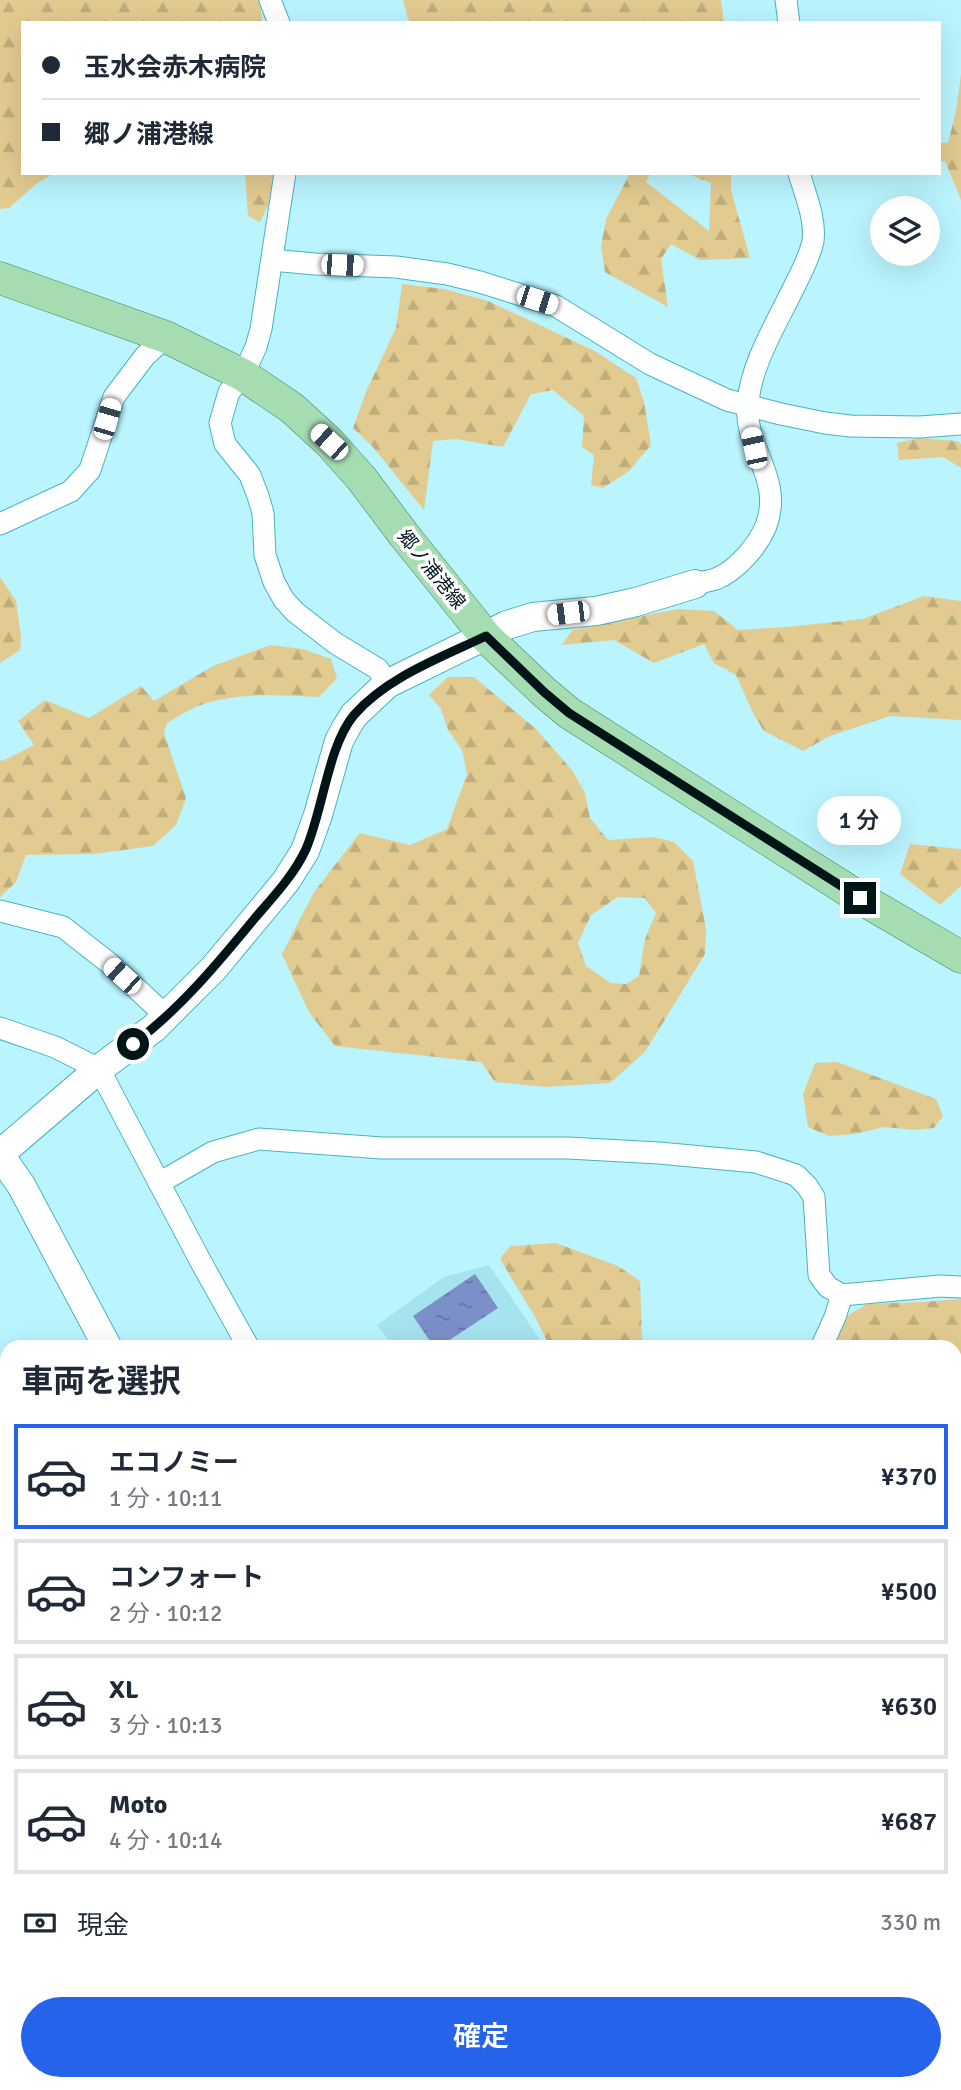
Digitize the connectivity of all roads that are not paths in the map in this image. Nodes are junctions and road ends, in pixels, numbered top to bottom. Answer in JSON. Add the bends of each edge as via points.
{"nodes":[{"id":1,"x":270,"y":0,"type":"edge"},
{"id":2,"x":786,"y":0,"type":"edge"},
{"id":3,"x":278,"y":21,"type":"edge"},
{"id":4,"x":789,"y":21,"type":"edge"},
{"id":5,"x":285,"y":175,"type":"edge"},
{"id":6,"x":800,"y":175,"type":"edge"},
{"id":7,"x":272,"y":260,"type":"junction"},
{"id":8,"x":0,"y":278,"type":"edge"},
{"id":9,"x":166,"y":337,"type":"junction"},
{"id":10,"x":243,"y":375,"type":"junction"},
{"id":11,"x":747,"y":404,"type":"junction"},
{"id":12,"x":961,"y":424,"type":"edge"},
{"id":13,"x":0,"y":524,"type":"edge"},
{"id":14,"x":695,"y":584,"type":"joint"},
{"id":15,"x":486,"y":636,"type":"junction"},
{"id":16,"x":387,"y":684,"type":"junction"},
{"id":17,"x":0,"y":911,"type":"edge"},
{"id":18,"x":961,"y":957,"type":"edge"},
{"id":19,"x":166,"y":1016,"type":"junction"},
{"id":20,"x":0,"y":1028,"type":"edge"},
{"id":21,"x":99,"y":1069,"type":"junction"},
{"id":22,"x":0,"y":1154,"type":"edge"},
{"id":23,"x":159,"y":1183,"type":"junction"},
{"id":24,"x":961,"y":1287,"type":"edge"},
{"id":25,"x":842,"y":1295,"type":"junction"},
{"id":26,"x":104,"y":1340,"type":"edge"},
{"id":27,"x":245,"y":1340,"type":"edge"},
{"id":28,"x":825,"y":1340,"type":"edge"}],
"edges":[{"from":1,"to":3,"type":"street"},
{"from":2,"to":4,"type":"street"},
{"from":5,"to":7,"type":"street"},
{"from":6,"to":11,"type":"street","via":[[813,240],[752,379]]},
{"from":7,"to":10,"type":"street","via":[[261,330]]},
{"from":7,"to":11,"type":"street","via":[[396,267],[481,282],[556,306],[650,364],[727,400]]},
{"from":8,"to":9,"type":"main road","name":"郷ノ浦港線"},
{"from":9,"to":10,"type":"main road","name":"郷ノ浦港線"},
{"from":9,"to":13,"type":"street","via":[[114,397],[90,470],[71,491]]},
{"from":10,"to":15,"type":"main road","name":"郷ノ浦港線","via":[[292,408],[329,442]]},
{"from":10,"to":16,"type":"street","via":[[229,392],[220,423],[225,444],[254,486],[274,582],[301,618],[378,669]]},
{"from":11,"to":12,"type":"street","via":[[850,425],[920,428]]},
{"from":11,"to":14,"type":"street","via":[[754,448],[769,480],[765,527],[750,552],[733,568],[716,579]]},
{"from":14,"to":15,"type":"street","via":[[596,611],[533,617]]},
{"from":15,"to":16,"type":"street"},
{"from":15,"to":18,"type":"main road","name":"郷ノ浦港線","via":[[569,713]]},
{"from":16,"to":19,"type":"street","via":[[346,728],[305,851],[286,881],[214,968]]},
{"from":17,"to":19,"type":"street","via":[[63,927]]},
{"from":19,"to":21,"type":"street"},
{"from":20,"to":21,"type":"street"},
{"from":21,"to":22,"type":"street"},
{"from":21,"to":23,"type":"street"},
{"from":22,"to":26,"type":"street"},
{"from":23,"to":25,"type":"street","via":[[213,1152],[260,1139],[382,1148],[581,1149],[756,1162],[796,1175],[807,1186],[814,1197],[819,1275]]},
{"from":23,"to":27,"type":"street"},
{"from":24,"to":25,"type":"street"},
{"from":25,"to":28,"type":"street"}]}
